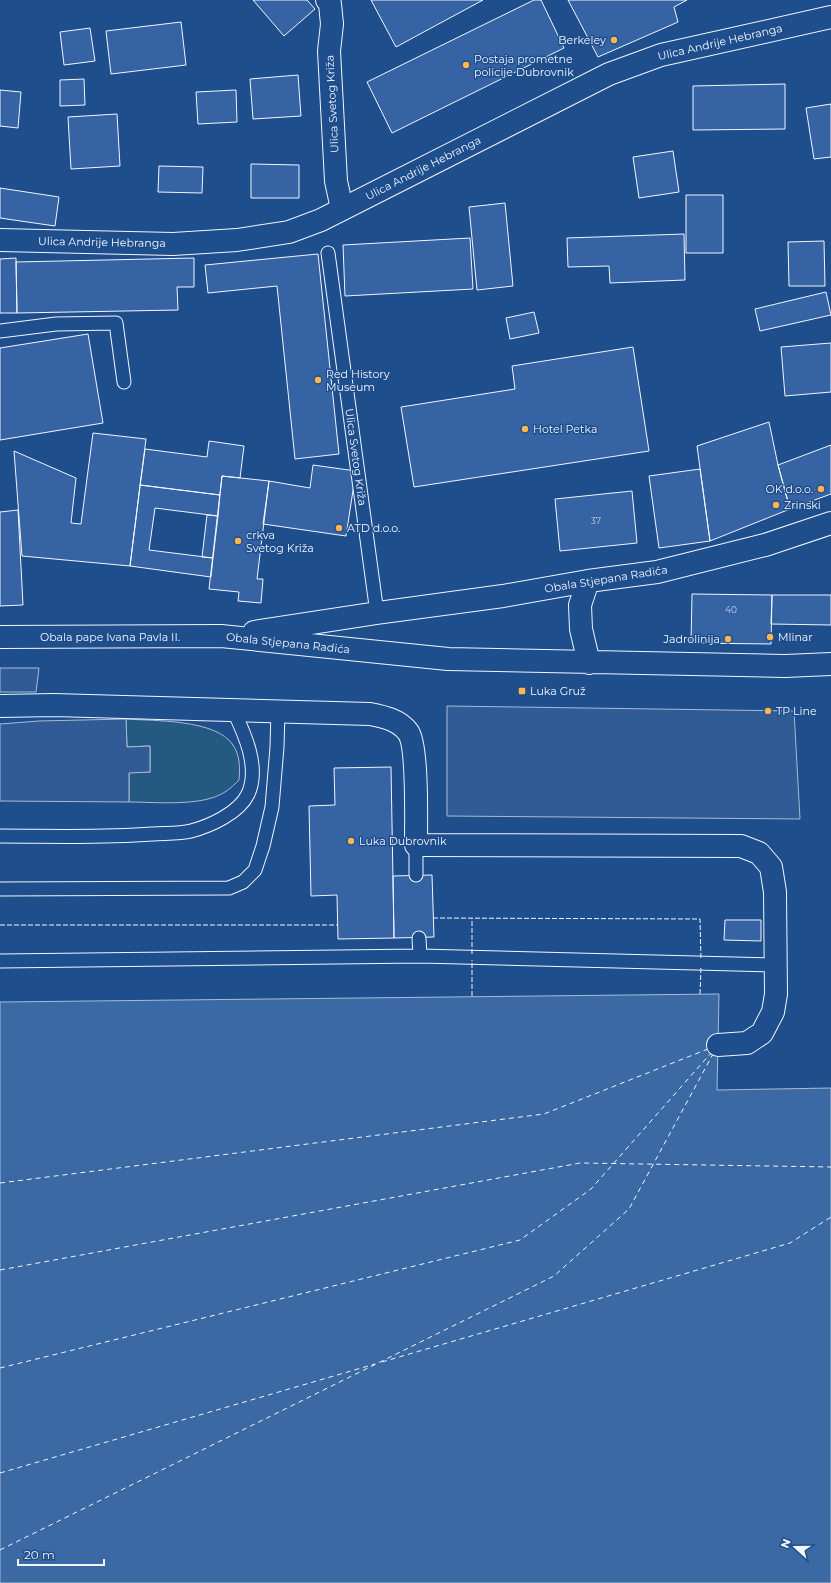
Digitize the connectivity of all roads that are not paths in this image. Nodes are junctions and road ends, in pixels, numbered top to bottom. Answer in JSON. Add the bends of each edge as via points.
{"nodes":[{"id":1,"x":327,"y":0,"type":"edge"},
{"id":2,"x":831,"y":17,"type":"edge"},
{"id":3,"x":342,"y":208,"type":"junction"},
{"id":4,"x":0,"y":240,"type":"edge"},
{"id":5,"x":328,"y":253,"type":"dead end"},
{"id":6,"x":0,"y":331,"type":"edge"},
{"id":7,"x":124,"y":382,"type":"dead end"},
{"id":8,"x":831,"y":523,"type":"edge"},
{"id":9,"x":588,"y":581,"type":"junction"},
{"id":10,"x":377,"y":613,"type":"junction"},
{"id":11,"x":221,"y":636,"type":"junction"},
{"id":12,"x":0,"y":637,"type":"edge"},
{"id":13,"x":590,"y":663,"type":"junction"},
{"id":14,"x":831,"y":664,"type":"edge"},
{"id":15,"x":0,"y":706,"type":"edge"},
{"id":16,"x":233,"y":710,"type":"junction"},
{"id":17,"x":278,"y":711,"type":"junction"},
{"id":18,"x":0,"y":836,"type":"edge"},
{"id":19,"x":416,"y":845,"type":"junction"},
{"id":20,"x":416,"y":875,"type":"dead end"},
{"id":21,"x":0,"y":888,"type":"edge"},
{"id":22,"x":419,"y":938,"type":"dead end"},
{"id":23,"x":420,"y":956,"type":"junction"},
{"id":24,"x":0,"y":961,"type":"edge"},
{"id":25,"x":776,"y":965,"type":"junction"},
{"id":26,"x":718,"y":1045,"type":"dead end"}],
"edges":[{"from":1,"to":3,"type":"street","name":"Ulica Svetog Križa","via":[[330,4],[332,24],[329,51],[336,181]]},
{"from":2,"to":3,"type":"street","name":"Ulica Andrije Hebranga","via":[[661,55],[609,74]]},
{"from":3,"to":4,"type":"street","name":"Ulica Andrije Hebranga","via":[[321,220],[289,232],[237,240],[174,244]]},
{"from":5,"to":10,"type":"lane","name":"Ulica Svetog Križa"},
{"from":6,"to":7,"type":"lane","via":[[56,324],[116,323]]},
{"from":8,"to":9,"type":"street","name":"Obala Stjepana Radića","via":[[765,545],[658,572]]},
{"from":9,"to":10,"type":"street","name":"Obala Stjepana Radića","via":[[503,596]]},
{"from":9,"to":13,"type":"street","via":[[580,605],[581,629]]},
{"from":10,"to":11,"type":"street","name":"Obala Stjepana Radića"},
{"from":11,"to":12,"type":"street","name":"Obala pape Ivana Pavla II."},
{"from":11,"to":13,"type":"street","name":"Obala Stjepana Radića","via":[[448,659]]},
{"from":13,"to":14,"type":"street","name":"Obala Stjepana Radića","via":[[785,666]]},
{"from":15,"to":16,"type":"street"},
{"from":16,"to":17,"type":"street"},
{"from":16,"to":18,"type":"lane","via":[[246,737],[252,778],[248,794],[236,809],[216,822],[190,831],[129,836]]},
{"from":17,"to":19,"type":"street","via":[[370,714],[386,717],[400,724],[409,733],[412,742]]},
{"from":17,"to":21,"type":"lane","via":[[272,807],[255,870],[243,882],[229,888]]},
{"from":19,"to":20,"type":"lane"},
{"from":19,"to":25,"type":"street","via":[[741,846],[759,853],[771,868],[776,892]]},
{"from":22,"to":23,"type":"lane"},
{"from":23,"to":24,"type":"lane"},
{"from":23,"to":25,"type":"lane"},
{"from":25,"to":26,"type":"street","via":[[773,1012],[762,1033],[747,1043]]}]}
